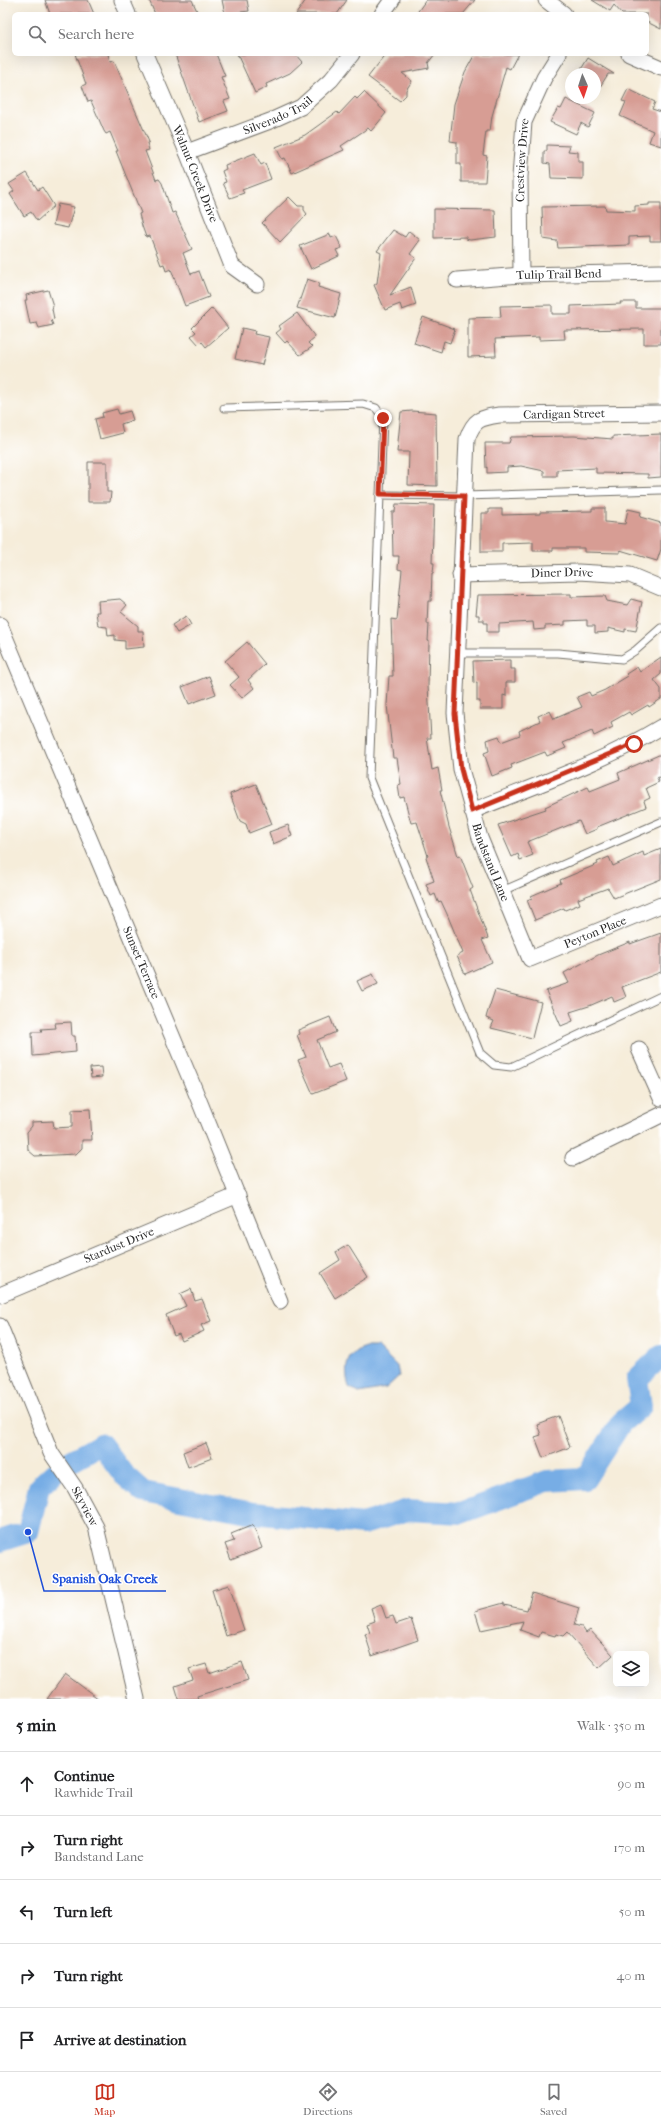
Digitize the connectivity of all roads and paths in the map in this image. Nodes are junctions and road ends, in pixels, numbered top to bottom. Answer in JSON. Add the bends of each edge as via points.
{"nodes":[{"id":1,"x":122,"y":0,"type":"edge"},
{"id":2,"x":392,"y":0,"type":"edge"},
{"id":3,"x":546,"y":0,"type":"edge"},
{"id":4,"x":127,"y":12,"type":"edge"},
{"id":5,"x":383,"y":12,"type":"edge"},
{"id":6,"x":561,"y":12,"type":"edge"},
{"id":7,"x":146,"y":56,"type":"edge"},
{"id":8,"x":350,"y":56,"type":"edge"},
{"id":9,"x":558,"y":56,"type":"edge"},
{"id":10,"x":634,"y":56,"type":"edge"},
{"id":11,"x":661,"y":68,"type":"edge"},
{"id":12,"x":188,"y":152,"type":"junction"},
{"id":13,"x":661,"y":272,"type":"edge"},
{"id":14,"x":521,"y":276,"type":"junction"},
{"id":15,"x":457,"y":280,"type":"dead end"},
{"id":16,"x":257,"y":284,"type":"dead end"},
{"id":17,"x":224,"y":408,"type":"dead end"},
{"id":18,"x":661,"y":413,"type":"edge"},
{"id":19,"x":471,"y":427,"type":"joint"},
{"id":20,"x":661,"y":490,"type":"edge"},
{"id":21,"x":380,"y":494,"type":"junction"},
{"id":22,"x":464,"y":496,"type":"junction"},
{"id":23,"x":460,"y":575,"type":"junction"},
{"id":24,"x":661,"y":588,"type":"edge"},
{"id":25,"x":0,"y":625,"type":"edge"},
{"id":26,"x":661,"y":628,"type":"edge"},
{"id":27,"x":456,"y":653,"type":"junction"},
{"id":28,"x":661,"y":727,"type":"edge"},
{"id":29,"x":472,"y":811,"type":"junction"},
{"id":30,"x":661,"y":822,"type":"edge"},
{"id":31,"x":502,"y":891,"type":"junction"},
{"id":32,"x":661,"y":905,"type":"edge"},
{"id":33,"x":530,"y":959,"type":"joint"},
{"id":34,"x":661,"y":996,"type":"edge"},
{"id":35,"x":638,"y":1048,"type":"dead end"},
{"id":36,"x":661,"y":1098,"type":"edge"},
{"id":37,"x":661,"y":1115,"type":"edge"},
{"id":38,"x":573,"y":1158,"type":"dead end"},
{"id":39,"x":238,"y":1195,"type":"junction"},
{"id":40,"x":0,"y":1295,"type":"edge"},
{"id":41,"x":280,"y":1302,"type":"dead end"},
{"id":42,"x":0,"y":1326,"type":"edge"},
{"id":43,"x":137,"y":1699,"type":"edge"}],
"edges":[{"from":1,"to":4,"type":"street"},
{"from":2,"to":5,"type":"street"},
{"from":3,"to":6,"type":"street"},
{"from":7,"to":12,"type":"street","name":"Walnut Creek Drive"},
{"from":8,"to":12,"type":"street","name":"Silverado Trail","via":[[331,80],[301,107]]},
{"from":9,"to":14,"type":"street","name":"Crestview Drive","via":[[544,78],[524,122],[520,177]]},
{"from":10,"to":11,"type":"street"},
{"from":12,"to":16,"type":"street","name":"Walnut Creek Drive","via":[[232,266]]},
{"from":13,"to":14,"type":"street","name":"Tulip Trail Bend"},
{"from":14,"to":15,"type":"street","name":"Tulip Trail Bend"},
{"from":17,"to":21,"type":"lane","via":[[363,404],[376,408],[383,418]]},
{"from":18,"to":19,"type":"street","name":"Cardigan Street","via":[[500,415],[481,418]]},
{"from":19,"to":22,"type":"street","name":"Bandstand Lane","via":[[467,439]]},
{"from":20,"to":22,"type":"lane"},
{"from":21,"to":22,"type":"lane"},
{"from":21,"to":34,"type":"lane","via":[[369,778],[480,1053],[494,1065],[511,1067]]},
{"from":22,"to":23,"type":"street","name":"Bandstand Lane"},
{"from":23,"to":24,"type":"street","name":"Diner Drive","via":[[578,572],[630,575]]},
{"from":23,"to":27,"type":"street","name":"Bandstand Lane"},
{"from":25,"to":39,"type":"street","name":"Sunset Terrace"},
{"from":26,"to":27,"type":"lane","via":[[622,659],[558,653]]},
{"from":27,"to":29,"type":"street","name":"Bandstand Lane","via":[[455,714],[461,769]]},
{"from":28,"to":29,"type":"street","via":[[634,744],[601,759]]},
{"from":29,"to":31,"type":"street","name":"Bandstand Lane"},
{"from":30,"to":31,"type":"lane"},
{"from":31,"to":33,"type":"street","name":"Bandstand Lane"},
{"from":32,"to":33,"type":"street","name":"Peyton Place"},
{"from":35,"to":36,"type":"street"},
{"from":37,"to":38,"type":"street"},
{"from":39,"to":40,"type":"street","name":"Stardust Drive"},
{"from":39,"to":41,"type":"street","name":"Sunset Terrace"},
{"from":42,"to":43,"type":"street","name":"Skyview","via":[[51,1454],[75,1488],[96,1527]]}]}
